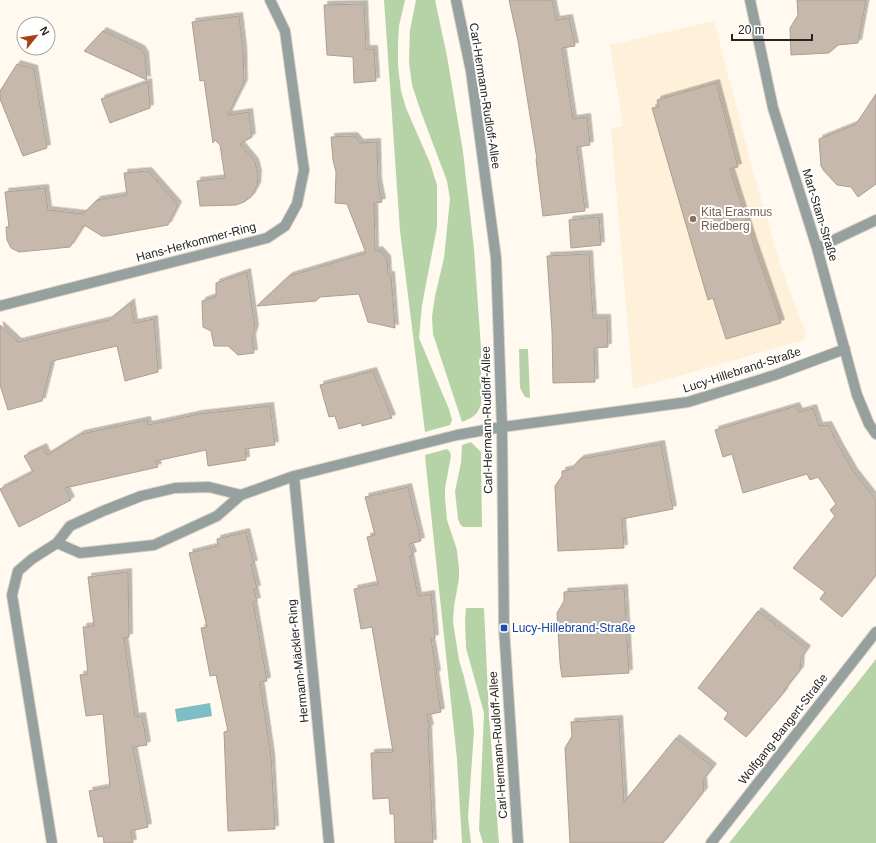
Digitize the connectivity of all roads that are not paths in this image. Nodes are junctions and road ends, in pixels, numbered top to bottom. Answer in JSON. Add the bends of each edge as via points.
{"nodes":[{"id":1,"x":270,"y":0,"type":"edge"},
{"id":2,"x":456,"y":0,"type":"edge"},
{"id":3,"x":750,"y":0,"type":"edge"},
{"id":4,"x":876,"y":220,"type":"edge"},
{"id":5,"x":816,"y":248,"type":"junction"},
{"id":6,"x":0,"y":306,"type":"edge"},
{"id":7,"x":845,"y":349,"type":"junction"},
{"id":8,"x":502,"y":427,"type":"junction"},
{"id":9,"x":876,"y":434,"type":"edge"},
{"id":10,"x":294,"y":476,"type":"junction"},
{"id":11,"x":241,"y":495,"type":"junction"},
{"id":12,"x":57,"y":543,"type":"junction"},
{"id":13,"x":876,"y":632,"type":"edge"},
{"id":14,"x":52,"y":843,"type":"edge"},
{"id":15,"x":329,"y":843,"type":"edge"},
{"id":16,"x":518,"y":843,"type":"edge"},
{"id":17,"x":711,"y":843,"type":"edge"}],
"edges":[{"from":1,"to":6,"type":"street","name":"Hans-Herkommer-Ring","via":[[285,31],[304,170],[296,204],[285,226],[267,238]]},
{"from":2,"to":8,"type":"street","name":"Carl-Hermann-Rudloff-Allee","via":[[471,71],[496,258]]},
{"from":3,"to":5,"type":"street","name":"Mart-Stam-Straße","via":[[773,108]]},
{"from":4,"to":5,"type":"street"},
{"from":5,"to":7,"type":"street","name":"Mart-Stam-Straße"},
{"from":7,"to":8,"type":"street","name":"Lucy-Hillebrand-Straße","via":[[776,375],[688,402]]},
{"from":7,"to":9,"type":"street","name":"Mart-Stam-Straße","via":[[857,395]]},
{"from":8,"to":10,"type":"street","via":[[457,435]]},
{"from":8,"to":16,"type":"street","name":"Carl-Hermann-Rudloff-Allee","via":[[504,628]]},
{"from":10,"to":11,"type":"street"},
{"from":10,"to":15,"type":"street","name":"Hermann-Mäckler-Ring"},
{"from":11,"to":12,"type":"street","via":[[217,516],[154,544],[80,553]]},
{"from":11,"to":12,"type":"street","via":[[209,487],[174,488],[140,496],[70,526]]},
{"from":12,"to":14,"type":"street","via":[[18,571],[12,596]]},
{"from":13,"to":17,"type":"street","name":"Wolfgang-Bangert-Straße"}]}
